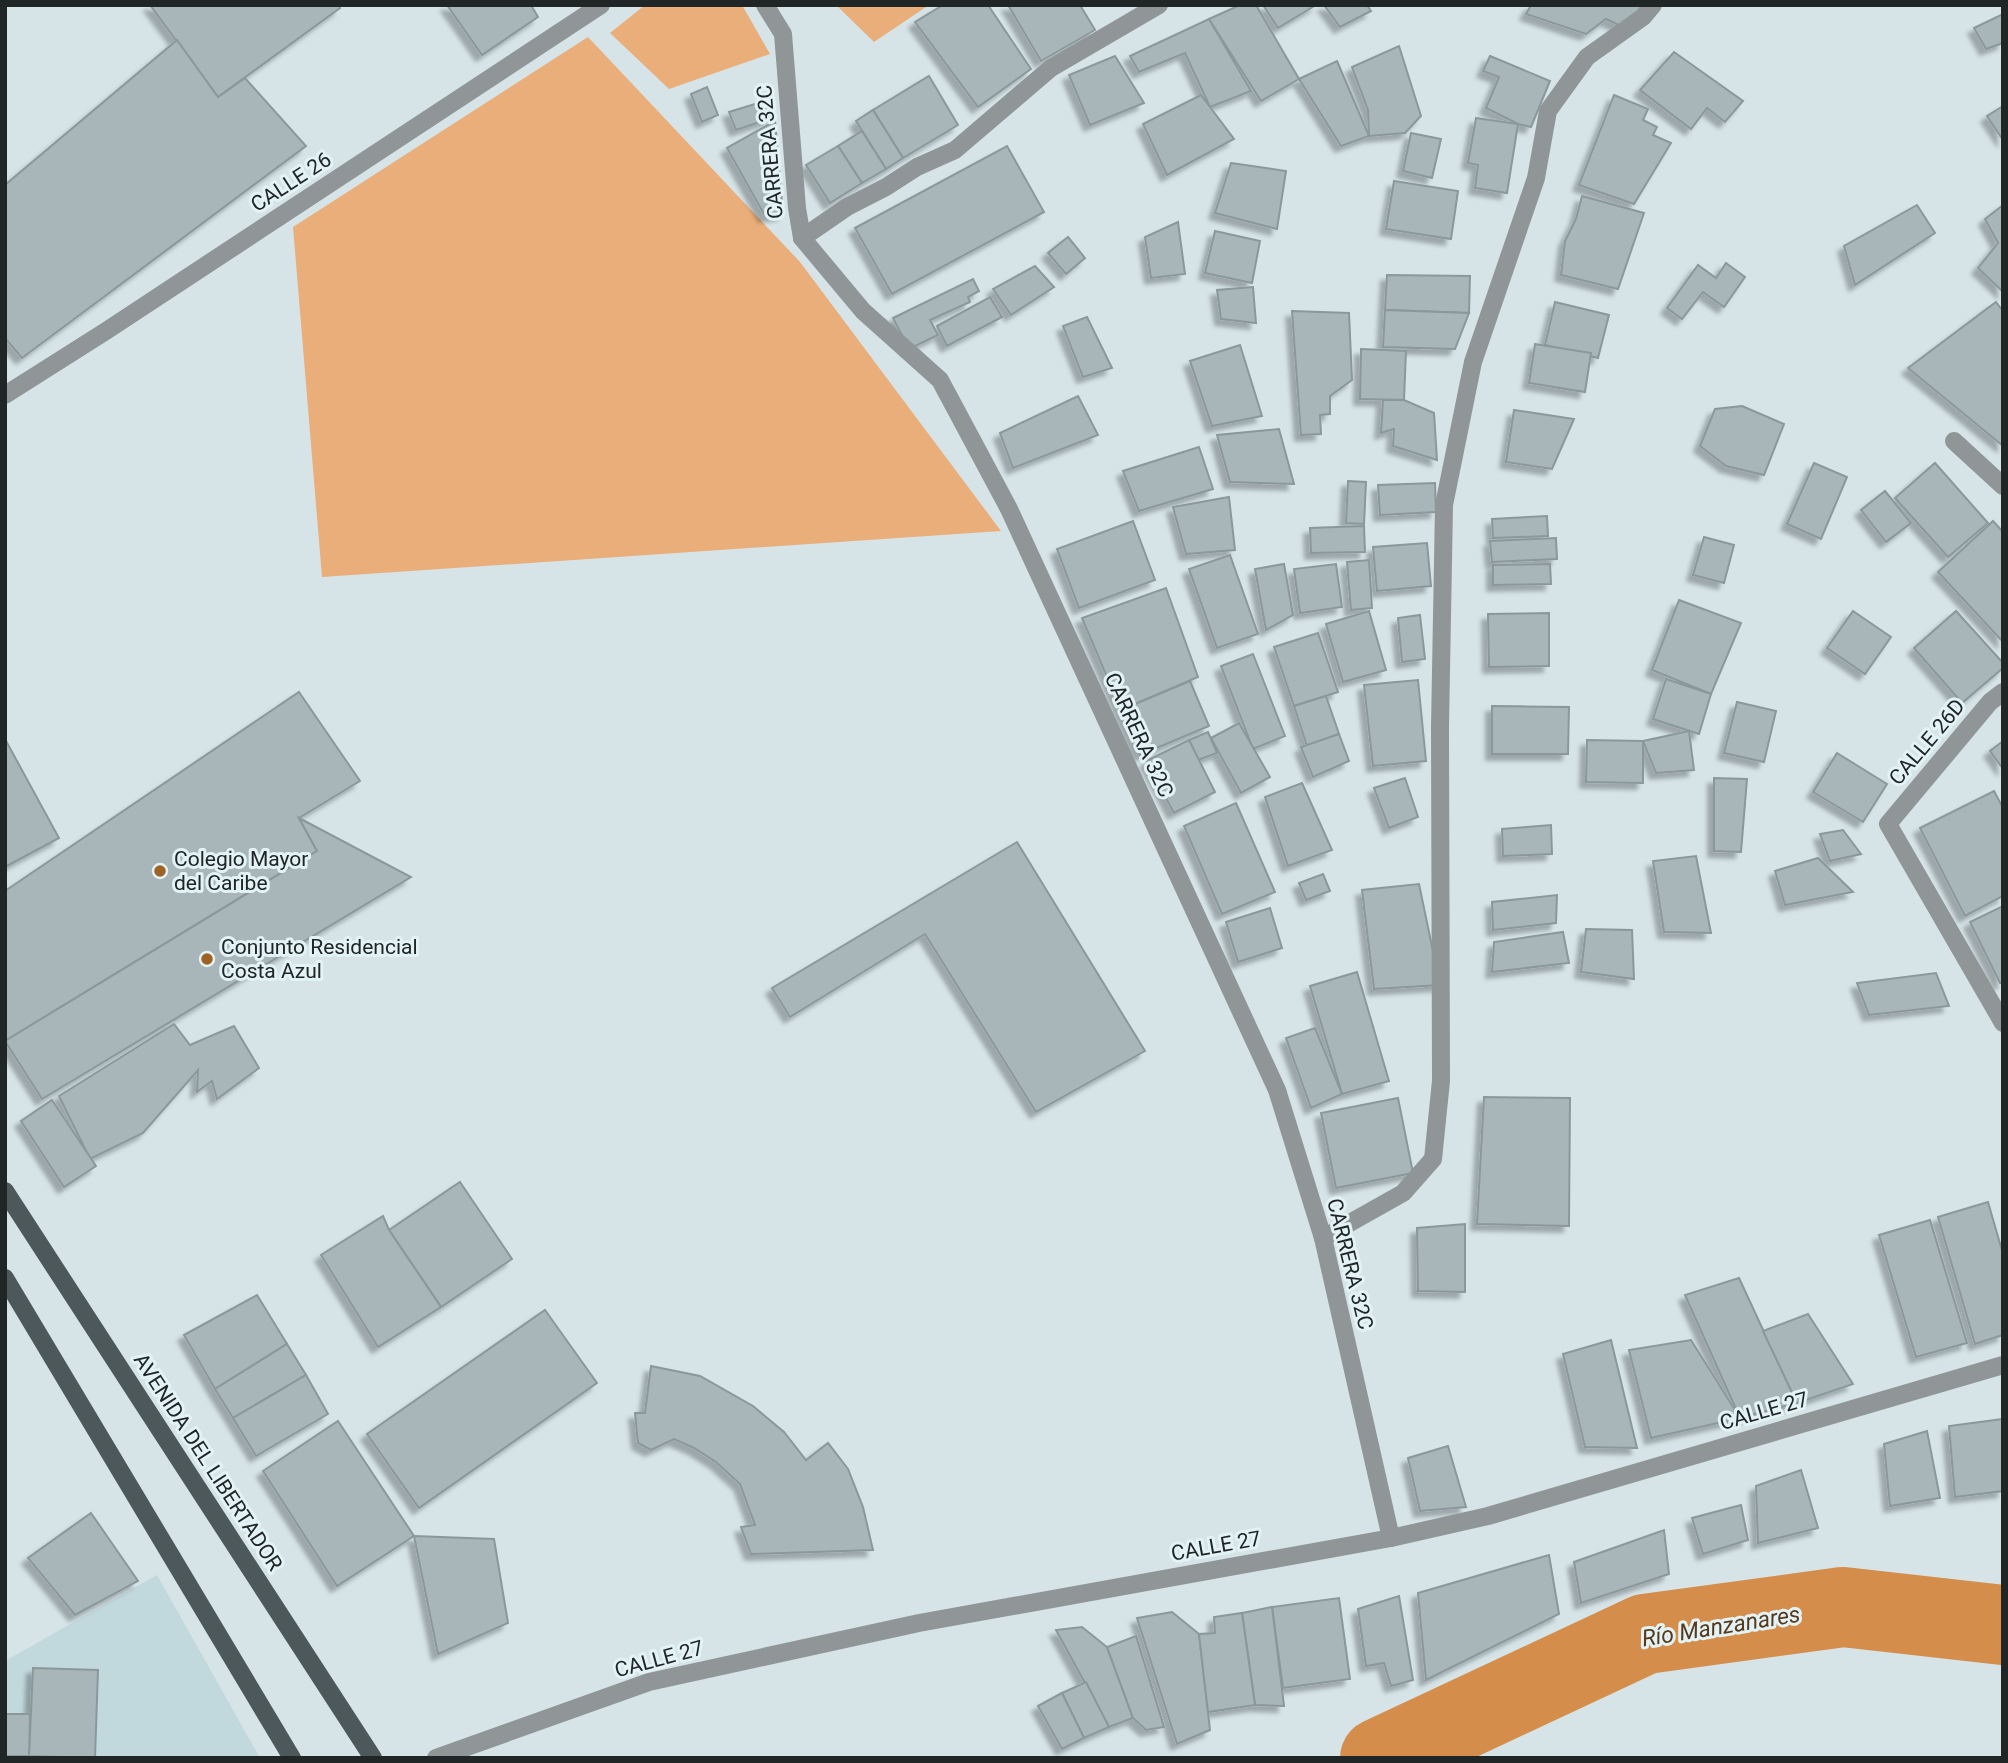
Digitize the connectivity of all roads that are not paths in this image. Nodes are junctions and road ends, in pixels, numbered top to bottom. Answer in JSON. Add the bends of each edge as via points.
{"nodes":[{"id":1,"x":601,"y":5,"type":"edge"},
{"id":2,"x":765,"y":5,"type":"edge"},
{"id":3,"x":1159,"y":5,"type":"edge"},
{"id":4,"x":1653,"y":5,"type":"edge"},
{"id":5,"x":802,"y":238,"type":"junction"},
{"id":6,"x":5,"y":395,"type":"edge"},
{"id":7,"x":1954,"y":441,"type":"dead end"},
{"id":8,"x":2003,"y":486,"type":"edge"},
{"id":9,"x":2003,"y":692,"type":"edge"},
{"id":10,"x":2003,"y":1023,"type":"edge"},
{"id":11,"x":5,"y":1191,"type":"edge"},
{"id":12,"x":1323,"y":1238,"type":"junction"},
{"id":13,"x":5,"y":1278,"type":"edge"},
{"id":14,"x":2003,"y":1365,"type":"edge"},
{"id":15,"x":1391,"y":1538,"type":"junction"},
{"id":16,"x":292,"y":1758,"type":"edge"},
{"id":17,"x":373,"y":1758,"type":"edge"},
{"id":18,"x":436,"y":1758,"type":"edge"}],
"edges":[{"from":1,"to":6,"type":"street","name":"CALLE 26"},
{"from":2,"to":5,"type":"street","name":"CARRERA 32C","via":[[783,34]]},
{"from":3,"to":5,"type":"street","via":[[1051,68],[955,150],[917,167]]},
{"from":4,"to":12,"type":"street","via":[[1643,18],[1587,57],[1548,111],[1536,178],[1473,362],[1444,505],[1441,1081],[1433,1158],[1403,1193]]},
{"from":5,"to":12,"type":"street","name":"CARRERA 32C","via":[[863,311],[940,380],[1009,509],[1277,1090]]},
{"from":7,"to":8,"type":"street"},
{"from":9,"to":10,"type":"street","name":"CALLE 26D","via":[[1888,824]]},
{"from":11,"to":17,"type":"main road","name":"AVENIDA DEL LIBERTADOR"},
{"from":12,"to":15,"type":"street","name":"CARRERA 32C"},
{"from":13,"to":16,"type":"main road"},
{"from":14,"to":15,"type":"street","name":"CALLE 27","via":[[1488,1516]]},
{"from":15,"to":18,"type":"street","name":"CALLE 27","via":[[919,1623],[649,1682]]}]}
